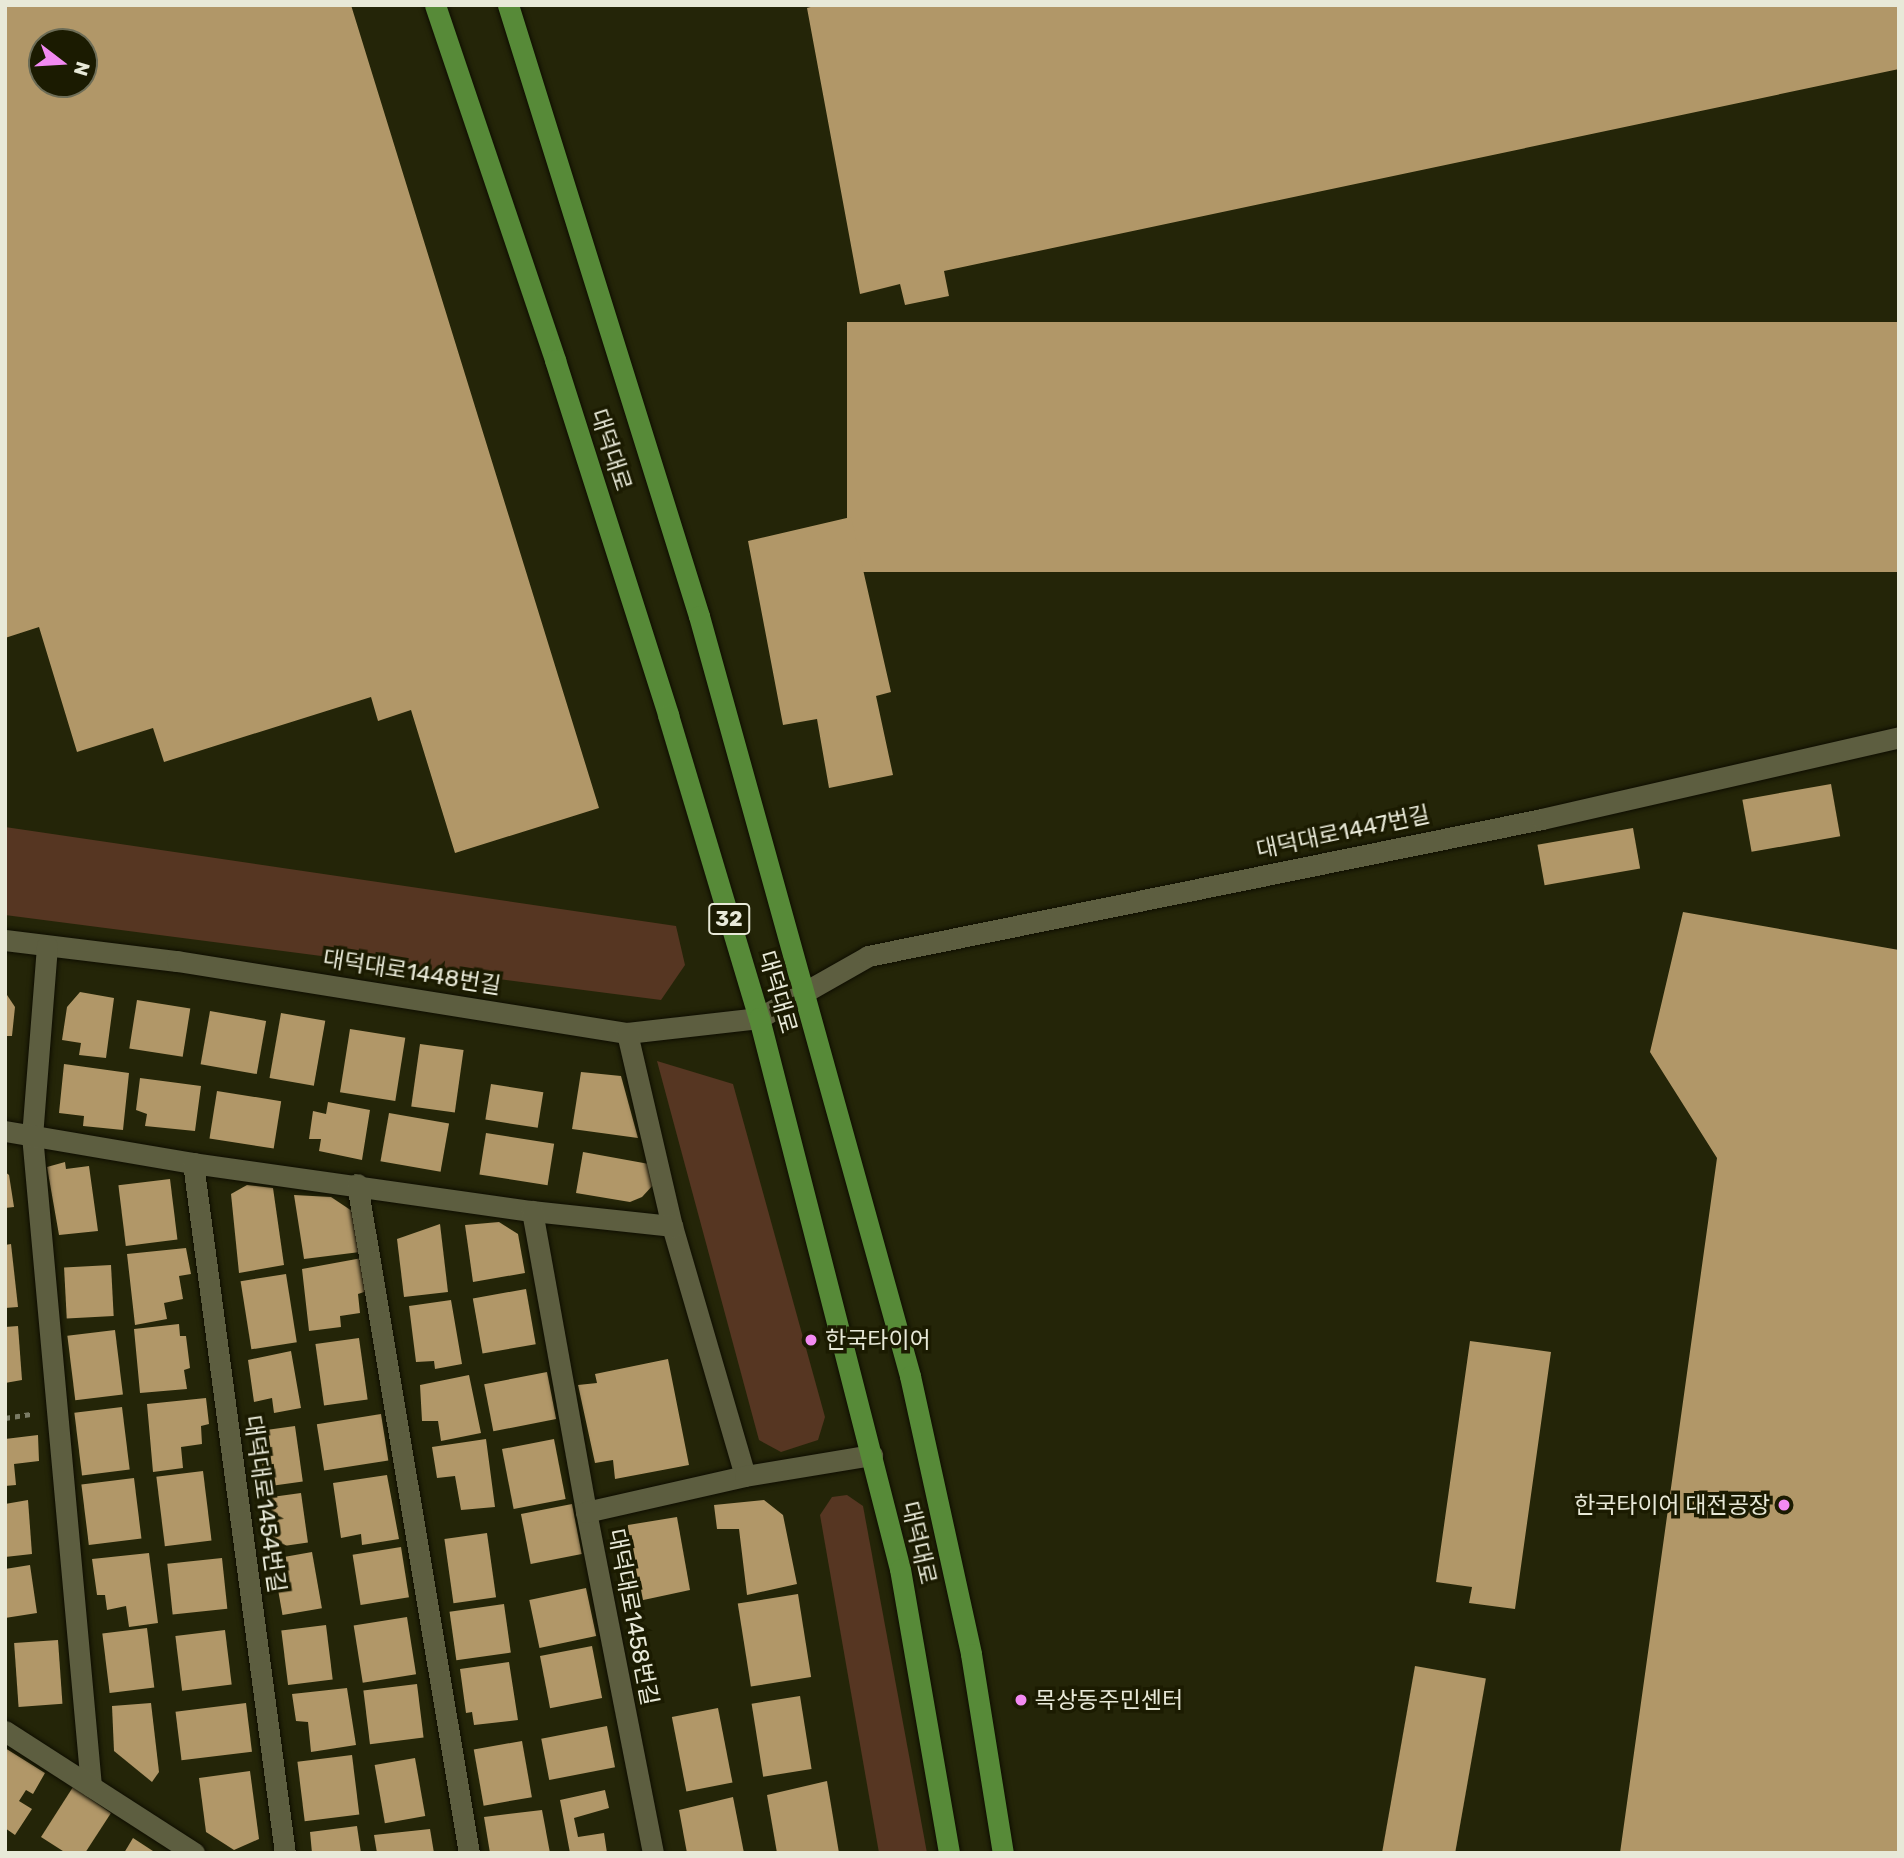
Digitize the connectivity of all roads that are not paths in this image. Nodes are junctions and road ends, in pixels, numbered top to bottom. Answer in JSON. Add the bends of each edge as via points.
{"nodes":[{"id":1,"x":435,"y":5,"type":"edge"},
{"id":2,"x":508,"y":5,"type":"edge"},
{"id":3,"x":1899,"y":737,"type":"edge"},
{"id":4,"x":5,"y":940,"type":"edge"},
{"id":5,"x":47,"y":946,"type":"junction"},
{"id":6,"x":805,"y":994,"type":"junction"},
{"id":7,"x":759,"y":1018,"type":"junction"},
{"id":8,"x":627,"y":1033,"type":"junction"},
{"id":9,"x":5,"y":1131,"type":"edge"},
{"id":10,"x":32,"y":1135,"type":"junction"},
{"id":11,"x":193,"y":1163,"type":"junction"},
{"id":12,"x":357,"y":1184,"type":"junction"},
{"id":13,"x":532,"y":1211,"type":"junction"},
{"id":14,"x":672,"y":1226,"type":"junction"},
{"id":15,"x":872,"y":1455,"type":"junction"},
{"id":16,"x":745,"y":1476,"type":"junction"},
{"id":17,"x":586,"y":1512,"type":"junction"},
{"id":18,"x":5,"y":1731,"type":"edge"},
{"id":19,"x":91,"y":1786,"type":"junction"},
{"id":20,"x":194,"y":1853,"type":"edge"},
{"id":21,"x":285,"y":1853,"type":"edge"},
{"id":22,"x":468,"y":1853,"type":"edge"},
{"id":23,"x":653,"y":1853,"type":"edge"},
{"id":24,"x":949,"y":1853,"type":"edge"},
{"id":25,"x":1003,"y":1853,"type":"edge"}],
"edges":[{"from":1,"to":7,"type":"main road","name":"대덕대로","number":"32","via":[[555,360]]},
{"from":2,"to":6,"type":"main road","name":"대덕대로","number":"32","via":[[699,616]]},
{"from":3,"to":6,"type":"street","name":"대덕대로1447번길","via":[[1542,819],[868,956]]},
{"from":4,"to":5,"type":"street","name":"대덕대로1448번길"},
{"from":5,"to":8,"type":"street","name":"대덕대로1448번길","via":[[177,961]]},
{"from":5,"to":10,"type":"street"},
{"from":6,"to":7,"type":"street","name":"대덕대로1448번길"},
{"from":6,"to":25,"type":"main road","name":"대덕대로","number":"32","via":[[910,1376],[971,1654]]},
{"from":7,"to":8,"type":"street","name":"대덕대로1448번길"},
{"from":7,"to":15,"type":"main road","name":"대덕대로","number":"32"},
{"from":8,"to":14,"type":"street"},
{"from":9,"to":10,"type":"street"},
{"from":10,"to":11,"type":"street"},
{"from":10,"to":19,"type":"street"},
{"from":11,"to":12,"type":"street"},
{"from":11,"to":21,"type":"street","name":"대덕대로1454번길"},
{"from":12,"to":13,"type":"street"},
{"from":12,"to":22,"type":"street"},
{"from":13,"to":14,"type":"street"},
{"from":13,"to":17,"type":"street"},
{"from":14,"to":16,"type":"street"},
{"from":15,"to":16,"type":"street","name":"대덕대로1458번길"},
{"from":15,"to":24,"type":"main road","name":"대덕대로","number":"32","via":[[900,1569]]},
{"from":16,"to":17,"type":"street","name":"대덕대로1458번길"},
{"from":17,"to":23,"type":"street","name":"대덕대로1458번길"},
{"from":18,"to":19,"type":"street"},
{"from":19,"to":20,"type":"street"}]}
